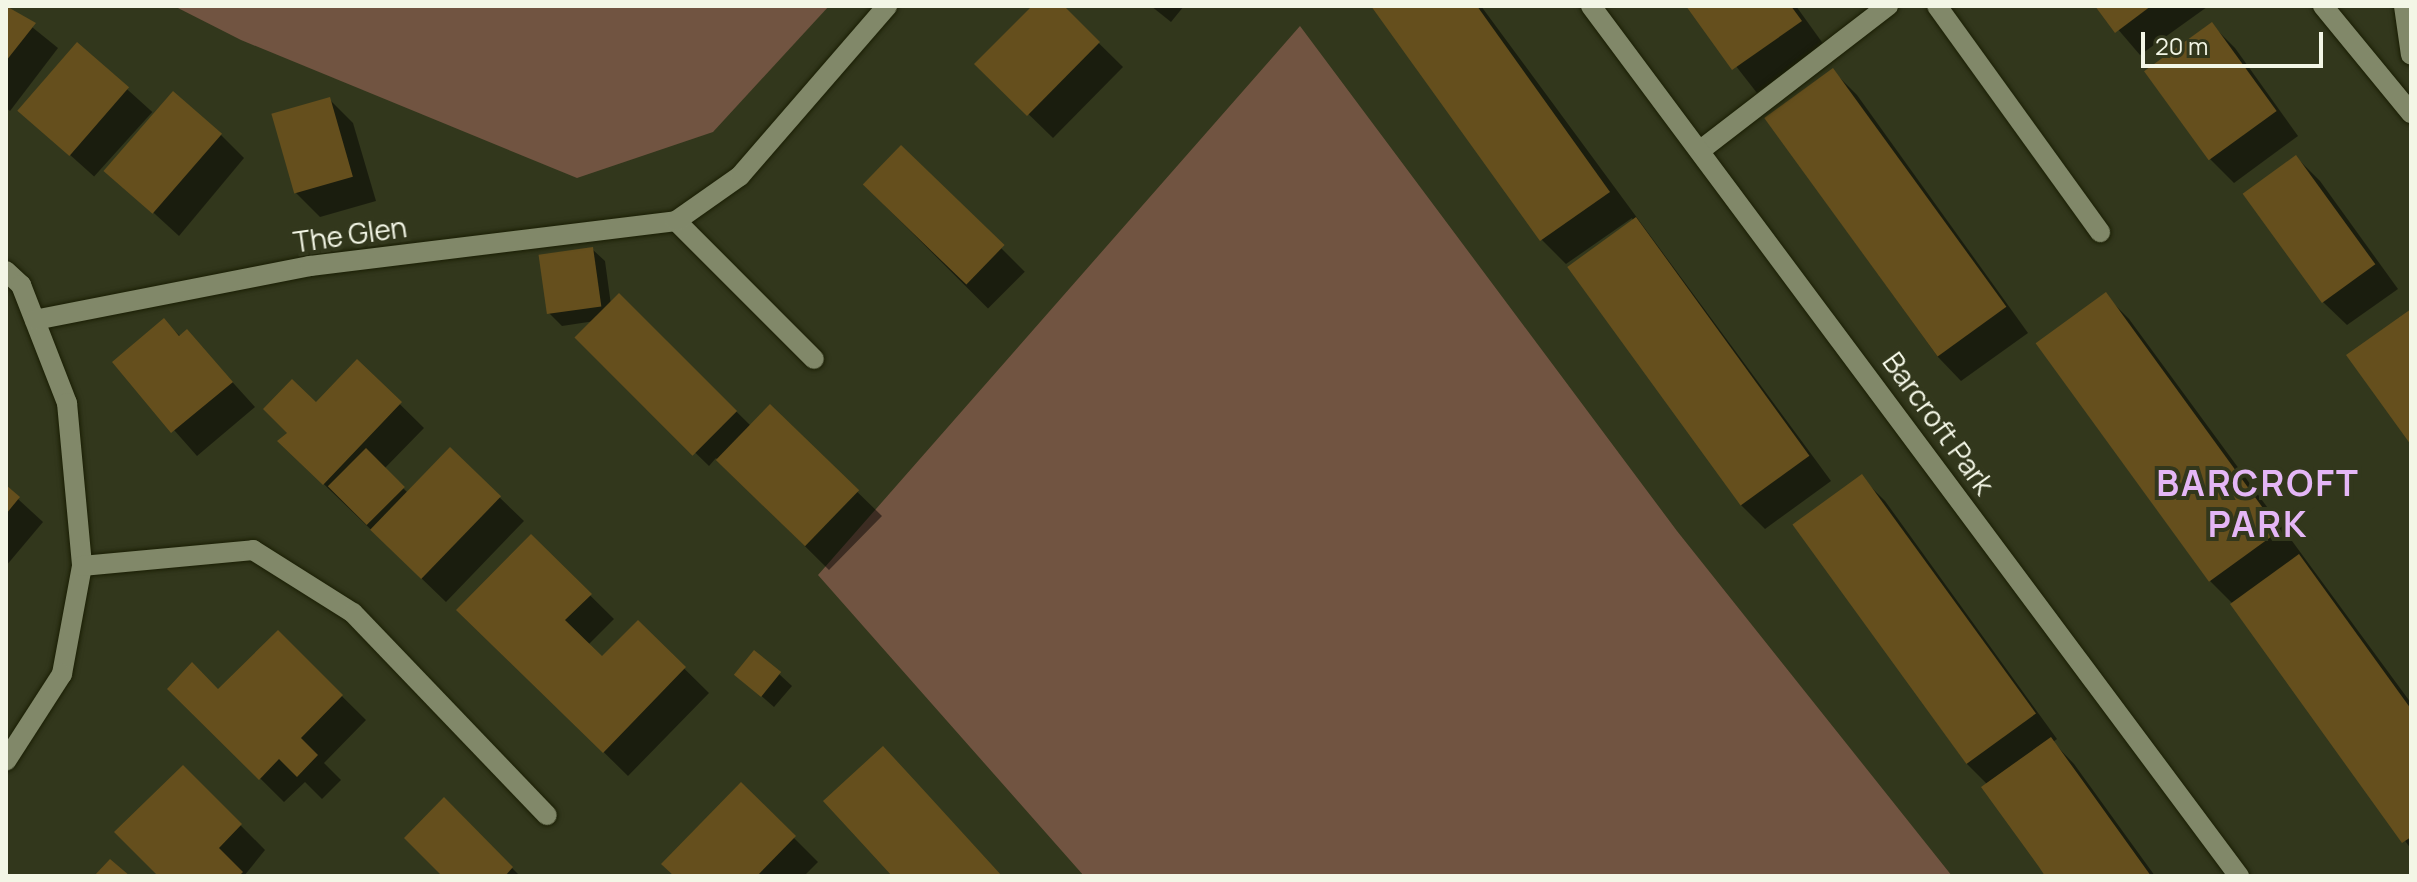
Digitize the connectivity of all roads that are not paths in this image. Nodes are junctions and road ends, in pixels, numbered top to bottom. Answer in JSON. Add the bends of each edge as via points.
{"nodes":[{"id":1,"x":887,"y":6,"type":"edge"},
{"id":2,"x":1591,"y":6,"type":"edge"},
{"id":3,"x":1888,"y":6,"type":"edge"},
{"id":4,"x":1937,"y":6,"type":"edge"},
{"id":5,"x":2323,"y":6,"type":"edge"},
{"id":6,"x":2404,"y":6,"type":"edge"},
{"id":7,"x":2411,"y":55,"type":"edge"},
{"id":8,"x":2411,"y":113,"type":"edge"},
{"id":9,"x":1702,"y":149,"type":"junction"},
{"id":10,"x":676,"y":221,"type":"junction"},
{"id":11,"x":2100,"y":232,"type":"dead end"},
{"id":12,"x":6,"y":271,"type":"edge"},
{"id":13,"x":35,"y":320,"type":"junction"},
{"id":14,"x":814,"y":359,"type":"dead end"},
{"id":15,"x":82,"y":566,"type":"junction"},
{"id":16,"x":6,"y":761,"type":"edge"},
{"id":17,"x":547,"y":815,"type":"dead end"},
{"id":18,"x":2239,"y":876,"type":"edge"}],
"edges":[{"from":1,"to":10,"type":"street","name":"The Glen","via":[[740,176]]},
{"from":2,"to":9,"type":"street","name":"Barcroft Park"},
{"from":3,"to":9,"type":"street"},
{"from":4,"to":11,"type":"street"},
{"from":5,"to":8,"type":"street"},
{"from":6,"to":7,"type":"street"},
{"from":9,"to":18,"type":"street","name":"Barcroft Park"},
{"from":10,"to":13,"type":"street","name":"The Glen","via":[[310,266]]},
{"from":10,"to":14,"type":"street"},
{"from":12,"to":13,"type":"street","via":[[21,285]]},
{"from":13,"to":15,"type":"street","via":[[67,403]]},
{"from":15,"to":16,"type":"street","via":[[62,674]]},
{"from":15,"to":17,"type":"street","via":[[253,550],[353,613]]}]}
